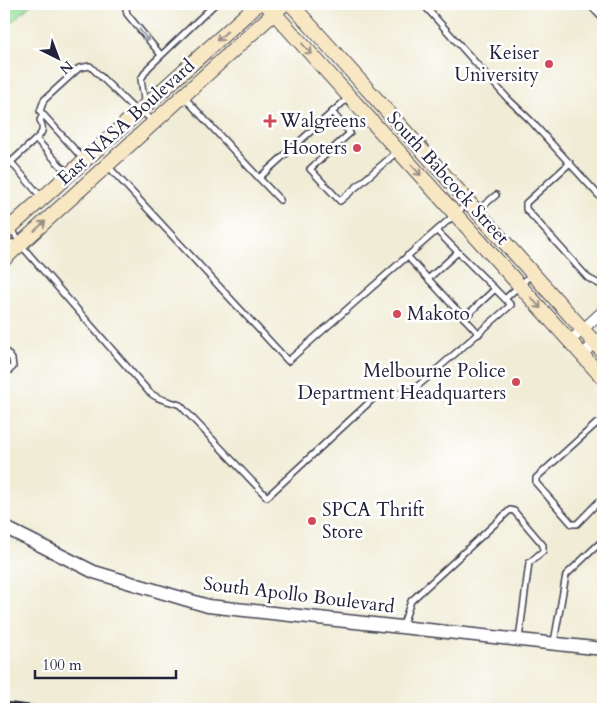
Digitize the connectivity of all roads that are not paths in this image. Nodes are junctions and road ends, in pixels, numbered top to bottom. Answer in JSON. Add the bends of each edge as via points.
{"nodes":[{"id":1,"x":125,"y":4,"type":"edge"},
{"id":2,"x":215,"y":4,"type":"edge"},
{"id":3,"x":258,"y":4,"type":"edge"},
{"id":4,"x":291,"y":4,"type":"edge"},
{"id":5,"x":423,"y":4,"type":"edge"},
{"id":6,"x":589,"y":4,"type":"edge"},
{"id":7,"x":275,"y":7,"type":"edge"},
{"id":8,"x":603,"y":19,"type":"edge"},
{"id":9,"x":161,"y":55,"type":"junction"},
{"id":10,"x":183,"y":96,"type":"junction"},
{"id":11,"x":350,"y":97,"type":"junction"},
{"id":12,"x":141,"y":110,"type":"junction"},
{"id":13,"x":332,"y":112,"type":"junction"},
{"id":14,"x":43,"y":115,"type":"junction"},
{"id":15,"x":153,"y":123,"type":"junction"},
{"id":16,"x":36,"y":139,"type":"junction"},
{"id":17,"x":398,"y":150,"type":"junction"},
{"id":18,"x":84,"y":161,"type":"junction"},
{"id":19,"x":570,"y":163,"type":"junction"},
{"id":20,"x":107,"y":165,"type":"junction"},
{"id":21,"x":69,"y":174,"type":"junction"},
{"id":22,"x":259,"y":178,"type":"junction"},
{"id":23,"x":496,"y":195,"type":"dead end"},
{"id":24,"x":42,"y":198,"type":"junction"},
{"id":25,"x":280,"y":200,"type":"dead end"},
{"id":26,"x":603,"y":200,"type":"edge"},
{"id":27,"x":473,"y":207,"type":"junction"},
{"id":28,"x":456,"y":214,"type":"junction"},
{"id":29,"x":6,"y":225,"type":"edge"},
{"id":30,"x":437,"y":231,"type":"junction"},
{"id":31,"x":4,"y":241,"type":"edge"},
{"id":32,"x":20,"y":244,"type":"junction"},
{"id":33,"x":458,"y":252,"type":"junction"},
{"id":34,"x":407,"y":256,"type":"junction"},
{"id":35,"x":4,"y":259,"type":"edge"},
{"id":36,"x":532,"y":273,"type":"junction"},
{"id":37,"x":428,"y":279,"type":"junction"},
{"id":38,"x":520,"y":285,"type":"junction"},
{"id":39,"x":603,"y":285,"type":"edge"},
{"id":40,"x":494,"y":289,"type":"junction"},
{"id":41,"x":505,"y":299,"type":"junction"},
{"id":42,"x":603,"y":311,"type":"edge"},
{"id":43,"x":464,"y":318,"type":"junction"},
{"id":44,"x":583,"y":330,"type":"junction"},
{"id":45,"x":479,"y":334,"type":"junction"},
{"id":46,"x":570,"y":341,"type":"junction"},
{"id":47,"x":600,"y":344,"type":"edge"},
{"id":48,"x":4,"y":349,"type":"edge"},
{"id":49,"x":582,"y":355,"type":"junction"},
{"id":50,"x":5,"y":374,"type":"dead end"},
{"id":51,"x":603,"y":378,"type":"edge"},
{"id":52,"x":603,"y":426,"type":"edge"},
{"id":53,"x":603,"y":497,"type":"edge"},
{"id":54,"x":4,"y":526,"type":"edge"},
{"id":55,"x":602,"y":542,"type":"edge"},
{"id":56,"x":401,"y":627,"type":"junction"},
{"id":57,"x":518,"y":640,"type":"junction"},
{"id":58,"x":554,"y":644,"type":"junction"},
{"id":59,"x":603,"y":649,"type":"edge"}],
"edges":[{"from":1,"to":9,"type":"lane","one_way":true,"via":[[127,14]]},
{"from":2,"to":9,"type":"lane"},
{"from":3,"to":12,"type":"main road","name":"East NASA Boulevard","one_way":true},
{"from":4,"to":27,"type":"main road","name":"South Babcock Street"},
{"from":5,"to":19,"type":"lane"},
{"from":6,"to":8,"type":"lane"},
{"from":7,"to":10,"type":"main road","name":"East NASA Boulevard"},
{"from":7,"to":11,"type":"main road","name":"South Babcock Street","one_way":true},
{"from":9,"to":12,"type":"lane","via":[[141,79],[144,98]]},
{"from":10,"to":15,"type":"main road","name":"East NASA Boulevard"},
{"from":10,"to":22,"type":"lane"},
{"from":11,"to":13,"type":"lane"},
{"from":11,"to":17,"type":"main road","name":"South Babcock Street"},
{"from":12,"to":14,"type":"lane","via":[[132,107],[90,66],[79,68],[44,100],[40,108]]},
{"from":12,"to":15,"type":"lane"},
{"from":12,"to":18,"type":"main road","name":"East NASA Boulevard"},
{"from":13,"to":17,"type":"lane","via":[[350,133],[310,169],[340,201]]},
{"from":13,"to":22,"type":"lane"},
{"from":14,"to":16,"type":"lane","via":[[41,135]]},
{"from":14,"to":18,"type":"lane"},
{"from":15,"to":20,"type":"main road","name":"East NASA Boulevard"},
{"from":16,"to":21,"type":"lane"},
{"from":16,"to":24,"type":"lane","via":[[11,162]]},
{"from":17,"to":28,"type":"main road","name":"South Babcock Street","one_way":true},
{"from":18,"to":21,"type":"main road","name":"East NASA Boulevard"},
{"from":19,"to":26,"type":"lane"},
{"from":19,"to":39,"type":"lane","via":[[526,203],[526,210],[588,278]]},
{"from":32,"to":20,"type":"main road","name":"East NASA Boulevard","one_way":true},
{"from":20,"to":34,"type":"lane","via":[[288,361]]},
{"from":21,"to":24,"type":"main road","name":"East NASA Boulevard"},
{"from":22,"to":25,"type":"lane"},
{"from":23,"to":27,"type":"lane"},
{"from":24,"to":29,"type":"main road","name":"East NASA Boulevard"},
{"from":27,"to":28,"type":"lane"},
{"from":27,"to":36,"type":"main road","name":"South Babcock Street"},
{"from":28,"to":30,"type":"lane"},
{"from":28,"to":38,"type":"main road","name":"South Babcock Street"},
{"from":29,"to":32,"type":"lane"},
{"from":30,"to":33,"type":"lane"},
{"from":30,"to":34,"type":"lane"},
{"from":31,"to":32,"type":"lane"},
{"from":32,"to":35,"type":"main road","name":"East NASA Boulevard"},
{"from":32,"to":45,"type":"lane","via":[[149,392],[185,410],[266,498],[375,397],[412,391]]},
{"from":33,"to":37,"type":"lane"},
{"from":33,"to":40,"type":"lane"},
{"from":34,"to":37,"type":"lane"},
{"from":36,"to":38,"type":"lane"},
{"from":36,"to":44,"type":"main road","name":"South Babcock Street"},
{"from":37,"to":43,"type":"lane"},
{"from":38,"to":41,"type":"lane"},
{"from":38,"to":46,"type":"main road","name":"South Babcock Street","one_way":true},
{"from":40,"to":41,"type":"lane"},
{"from":40,"to":43,"type":"lane"},
{"from":41,"to":45,"type":"lane","via":[[511,305]]},
{"from":42,"to":44,"type":"street"},
{"from":43,"to":45,"type":"lane"},
{"from":44,"to":46,"type":"street"},
{"from":44,"to":47,"type":"main road","name":"South Babcock Street"},
{"from":46,"to":49,"type":"main road","name":"South Babcock Street"},
{"from":47,"to":49,"type":"street"},
{"from":48,"to":50,"type":"lane","via":[[12,359],[13,367]]},
{"from":49,"to":51,"type":"main road","name":"South Babcock Street"},
{"from":52,"to":53,"type":"lane","via":[[597,423],[536,478],[536,483],[572,524],[577,524]]},
{"from":54,"to":56,"type":"street","name":"South Apollo Boulevard","via":[[94,572],[208,606]]},
{"from":55,"to":58,"type":"lane","via":[[566,575]]},
{"from":56,"to":57,"type":"street","name":"South Apollo Boulevard"},
{"from":56,"to":57,"type":"lane","via":[[411,601],[510,510],[543,545],[543,550],[529,563]]},
{"from":57,"to":58,"type":"street","name":"South Apollo Boulevard"},
{"from":58,"to":59,"type":"street","name":"South Apollo Boulevard"}]}
